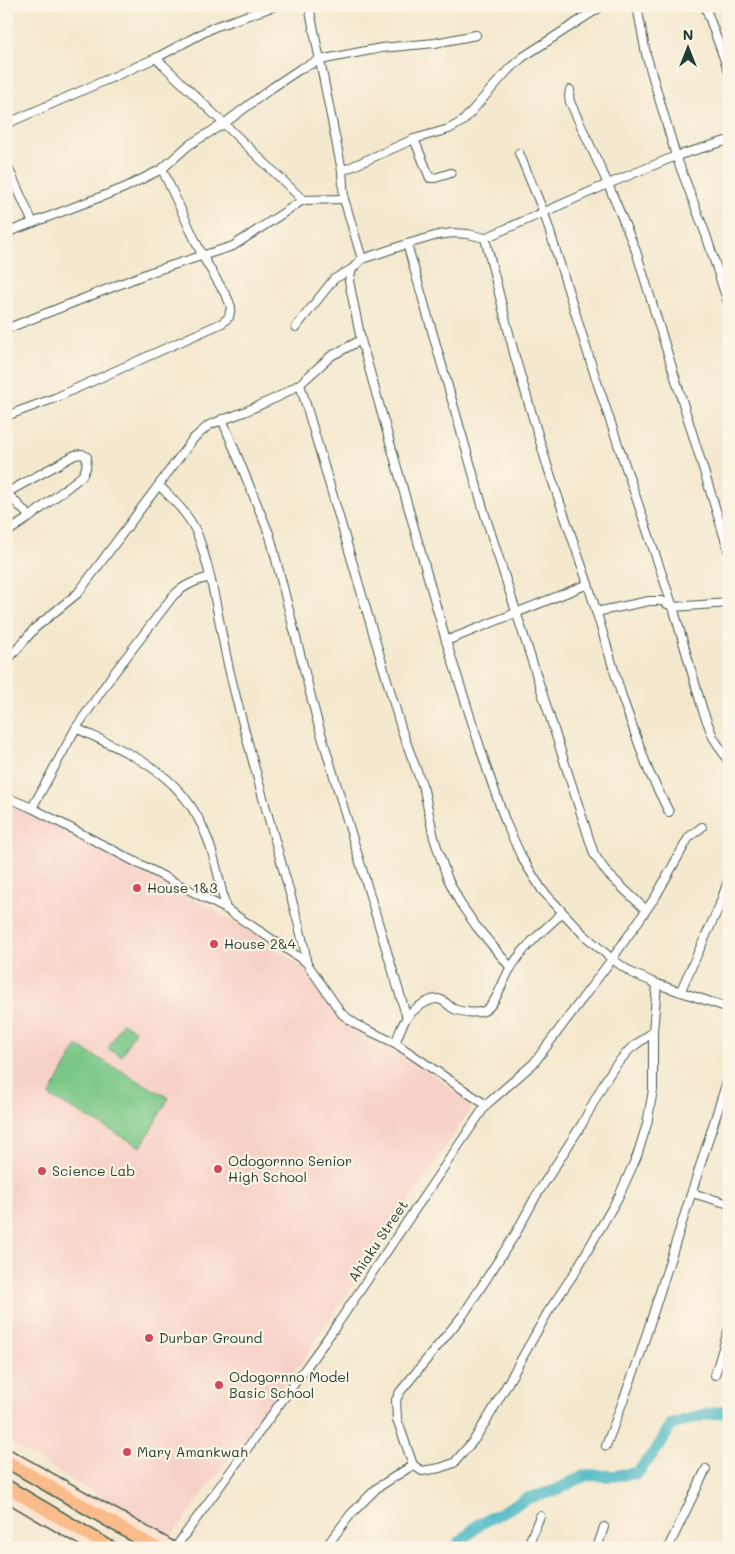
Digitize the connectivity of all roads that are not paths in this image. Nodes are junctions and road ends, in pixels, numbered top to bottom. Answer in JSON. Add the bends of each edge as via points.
{"nodes":[{"id":1,"x":275,"y":6,"type":"edge"},
{"id":2,"x":309,"y":6,"type":"edge"},
{"id":3,"x":602,"y":6,"type":"edge"},
{"id":4,"x":638,"y":6,"type":"edge"},
{"id":5,"x":705,"y":6,"type":"edge"},
{"id":6,"x":476,"y":35,"type":"dead end"},
{"id":7,"x":156,"y":58,"type":"junction"},
{"id":8,"x":320,"y":60,"type":"junction"},
{"id":9,"x":729,"y":72,"type":"edge"},
{"id":10,"x":570,"y":90,"type":"dead end"},
{"id":11,"x":225,"y":122,"type":"junction"},
{"id":12,"x":6,"y":124,"type":"edge"},
{"id":13,"x":414,"y":139,"type":"junction"},
{"id":14,"x":729,"y":140,"type":"edge"},
{"id":15,"x":519,"y":152,"type":"dead end"},
{"id":16,"x":676,"y":156,"type":"junction"},
{"id":17,"x":6,"y":163,"type":"edge"},
{"id":18,"x":162,"y":169,"type":"junction"},
{"id":19,"x":342,"y":171,"type":"junction"},
{"id":20,"x":451,"y":173,"type":"dead end"},
{"id":21,"x":608,"y":184,"type":"junction"},
{"id":22,"x":344,"y":199,"type":"junction"},
{"id":23,"x":304,"y":200,"type":"junction"},
{"id":24,"x":544,"y":213,"type":"junction"},
{"id":25,"x":33,"y":223,"type":"junction"},
{"id":26,"x":6,"y":233,"type":"edge"},
{"id":27,"x":486,"y":238,"type":"junction"},
{"id":28,"x":408,"y":244,"type":"junction"},
{"id":29,"x":202,"y":255,"type":"junction"},
{"id":30,"x":362,"y":259,"type":"junction"},
{"id":31,"x":352,"y":269,"type":"junction"},
{"id":32,"x":729,"y":306,"type":"edge"},
{"id":33,"x":296,"y":327,"type":"dead end"},
{"id":34,"x":6,"y":329,"type":"edge"},
{"id":35,"x":361,"y":340,"type":"junction"},
{"id":36,"x":300,"y":384,"type":"junction"},
{"id":37,"x":6,"y":416,"type":"edge"},
{"id":38,"x":222,"y":420,"type":"junction"},
{"id":39,"x":159,"y":484,"type":"junction"},
{"id":40,"x":7,"y":493,"type":"edge"},
{"id":41,"x":30,"y":517,"type":"junction"},
{"id":42,"x":6,"y":533,"type":"edge"},
{"id":43,"x":729,"y":552,"type":"edge"},
{"id":44,"x":210,"y":577,"type":"junction"},
{"id":45,"x":588,"y":584,"type":"junction"},
{"id":46,"x":729,"y":603,"type":"edge"},
{"id":47,"x":673,"y":607,"type":"junction"},
{"id":48,"x":596,"y":612,"type":"junction"},
{"id":49,"x":515,"y":613,"type":"junction"},
{"id":50,"x":446,"y":641,"type":"junction"},
{"id":51,"x":6,"y":662,"type":"edge"},
{"id":52,"x":76,"y":728,"type":"junction"},
{"id":53,"x":729,"y":762,"type":"edge"},
{"id":54,"x":6,"y":797,"type":"edge"},
{"id":55,"x":32,"y":808,"type":"junction"},
{"id":56,"x":669,"y":812,"type":"dead end"},
{"id":57,"x":702,"y":827,"type":"dead end"},
{"id":58,"x":729,"y":878,"type":"edge"},
{"id":59,"x":226,"y":909,"type":"junction"},
{"id":60,"x":646,"y":910,"type":"junction"},
{"id":61,"x":562,"y":913,"type":"junction"},
{"id":62,"x":612,"y":959,"type":"junction"},
{"id":63,"x":306,"y":962,"type":"junction"},
{"id":64,"x":510,"y":968,"type":"junction"},
{"id":65,"x":657,"y":984,"type":"junction"},
{"id":66,"x":680,"y":992,"type":"junction"},
{"id":67,"x":729,"y":1008,"type":"edge"},
{"id":68,"x":407,"y":1018,"type":"junction"},
{"id":69,"x":653,"y":1032,"type":"junction"},
{"id":70,"x":395,"y":1043,"type":"junction"},
{"id":71,"x":729,"y":1075,"type":"edge"},
{"id":72,"x":486,"y":1105,"type":"junction"},
{"id":73,"x":692,"y":1193,"type":"junction"},
{"id":74,"x":729,"y":1204,"type":"edge"},
{"id":75,"x":729,"y":1328,"type":"edge"},
{"id":76,"x":715,"y":1375,"type":"dead end"},
{"id":77,"x":606,"y":1446,"type":"dead end"},
{"id":78,"x":6,"y":1454,"type":"edge"},
{"id":79,"x":6,"y":1462,"type":"edge"},
{"id":80,"x":413,"y":1465,"type":"junction"},
{"id":81,"x":706,"y":1469,"type":"dead end"},
{"id":82,"x":6,"y":1486,"type":"edge"},
{"id":83,"x":6,"y":1495,"type":"edge"},
{"id":84,"x":540,"y":1516,"type":"dead end"},
{"id":85,"x":604,"y":1527,"type":"dead end"},
{"id":86,"x":96,"y":1548,"type":"edge"},
{"id":87,"x":111,"y":1548,"type":"edge"},
{"id":88,"x":156,"y":1548,"type":"edge"},
{"id":89,"x":174,"y":1548,"type":"edge"},
{"id":90,"x":325,"y":1548,"type":"edge"},
{"id":91,"x":527,"y":1548,"type":"edge"},
{"id":92,"x":597,"y":1548,"type":"edge"},
{"id":93,"x":668,"y":1548,"type":"edge"}],
"edges":[{"from":1,"to":7,"type":"street","via":[[214,27]]},
{"from":2,"to":8,"type":"street"},
{"from":3,"to":13,"type":"street","via":[[523,57],[463,121],[449,129]]},
{"from":4,"to":16,"type":"street","via":[[646,54]]},
{"from":5,"to":9,"type":"street"},
{"from":6,"to":8,"type":"street"},
{"from":7,"to":11,"type":"street"},
{"from":7,"to":12,"type":"street"},
{"from":8,"to":11,"type":"street","via":[[300,70]]},
{"from":8,"to":19,"type":"street"},
{"from":10,"to":21,"type":"street","via":[[570,102]]},
{"from":11,"to":18,"type":"street","via":[[189,145]]},
{"from":11,"to":23,"type":"street"},
{"from":13,"to":19,"type":"street"},
{"from":13,"to":20,"type":"street","via":[[430,178]]},
{"from":14,"to":16,"type":"street"},
{"from":15,"to":24,"type":"street"},
{"from":16,"to":21,"type":"street"},
{"from":16,"to":32,"type":"street"},
{"from":17,"to":25,"type":"street"},
{"from":18,"to":25,"type":"street","via":[[124,188]]},
{"from":18,"to":29,"type":"street"},
{"from":19,"to":22,"type":"street"},
{"from":21,"to":24,"type":"street"},
{"from":21,"to":43,"type":"street","via":[[636,251]]},
{"from":22,"to":23,"type":"street"},
{"from":22,"to":30,"type":"street"},
{"from":23,"to":29,"type":"street","via":[[233,246]]},
{"from":24,"to":27,"type":"street"},
{"from":24,"to":47,"type":"street"},
{"from":25,"to":26,"type":"street"},
{"from":27,"to":28,"type":"street","via":[[453,233]]},
{"from":27,"to":45,"type":"street","via":[[515,357],[547,465]]},
{"from":28,"to":30,"type":"street"},
{"from":28,"to":49,"type":"street"},
{"from":29,"to":34,"type":"street"},
{"from":29,"to":37,"type":"street","via":[[231,307],[229,317],[222,323],[55,398]]},
{"from":30,"to":31,"type":"street"},
{"from":31,"to":33,"type":"street","via":[[334,279]]},
{"from":31,"to":35,"type":"street","via":[[350,293]]},
{"from":35,"to":36,"type":"street","via":[[330,356]]},
{"from":35,"to":50,"type":"street"},
{"from":36,"to":38,"type":"street","via":[[263,404]]},
{"from":36,"to":64,"type":"street","via":[[402,731],[424,790],[434,838],[447,877],[460,903]]},
{"from":38,"to":39,"type":"street","via":[[209,424],[193,439]]},
{"from":38,"to":68,"type":"street","via":[[270,536],[317,720]]},
{"from":39,"to":44,"type":"street","via":[[180,506],[197,534]]},
{"from":39,"to":51,"type":"street","via":[[78,593],[35,628]]},
{"from":40,"to":41,"type":"street"},
{"from":40,"to":41,"type":"street","via":[[75,455],[87,457],[82,476]]},
{"from":41,"to":42,"type":"street"},
{"from":44,"to":52,"type":"street","via":[[190,583],[173,596]]},
{"from":44,"to":63,"type":"street","via":[[242,722],[301,931]]},
{"from":45,"to":48,"type":"street"},
{"from":45,"to":49,"type":"street"},
{"from":46,"to":47,"type":"street"},
{"from":47,"to":48,"type":"street","via":[[662,601],[649,601]]},
{"from":47,"to":53,"type":"street","via":[[702,711]]},
{"from":48,"to":56,"type":"street","via":[[649,772]]},
{"from":49,"to":50,"type":"street"},
{"from":49,"to":60,"type":"street","via":[[594,854],[607,873]]},
{"from":50,"to":61,"type":"street","via":[[506,823],[522,858],[542,890]]},
{"from":52,"to":55,"type":"street"},
{"from":52,"to":59,"type":"street","via":[[166,776],[186,797],[206,835]]},
{"from":54,"to":55,"type":"street"},
{"from":55,"to":59,"type":"street"},
{"from":57,"to":60,"type":"street","name":"Ahiaku Street","via":[[689,837],[668,878]]},
{"from":58,"to":66,"type":"street"},
{"from":59,"to":63,"type":"street"},
{"from":60,"to":62,"type":"street","name":"Ahiaku Street"},
{"from":61,"to":62,"type":"street"},
{"from":61,"to":64,"type":"street","via":[[530,943]]},
{"from":62,"to":65,"type":"street","via":[[632,973]]},
{"from":62,"to":72,"type":"street","name":"Ahiaku Street","via":[[534,1063]]},
{"from":63,"to":70,"type":"street","via":[[342,1014],[356,1025]]},
{"from":64,"to":68,"type":"street","via":[[491,1006],[484,1011],[452,1009],[443,1000],[433,999]]},
{"from":65,"to":66,"type":"street"},
{"from":65,"to":69,"type":"street"},
{"from":66,"to":67,"type":"street"},
{"from":68,"to":70,"type":"street"},
{"from":69,"to":80,"type":"street","via":[[630,1049],[615,1066],[463,1315],[400,1392],[396,1400],[397,1418]]},
{"from":69,"to":80,"type":"street","via":[[653,1090],[648,1124],[619,1196],[466,1451],[454,1462],[440,1468],[422,1471]]},
{"from":70,"to":72,"type":"street"},
{"from":71,"to":73,"type":"street"},
{"from":72,"to":89,"type":"street","name":"Ahiaku Street","via":[[334,1329]]},
{"from":73,"to":74,"type":"street"},
{"from":73,"to":77,"type":"street","via":[[638,1361]]},
{"from":75,"to":76,"type":"street"},
{"from":78,"to":89,"type":"street"},
{"from":79,"to":88,"type":"main road"},
{"from":80,"to":90,"type":"street","via":[[377,1488],[351,1514]]},
{"from":81,"to":93,"type":"street"},
{"from":82,"to":87,"type":"main road"},
{"from":83,"to":86,"type":"street"},
{"from":84,"to":91,"type":"street"},
{"from":85,"to":92,"type":"street"}]}
